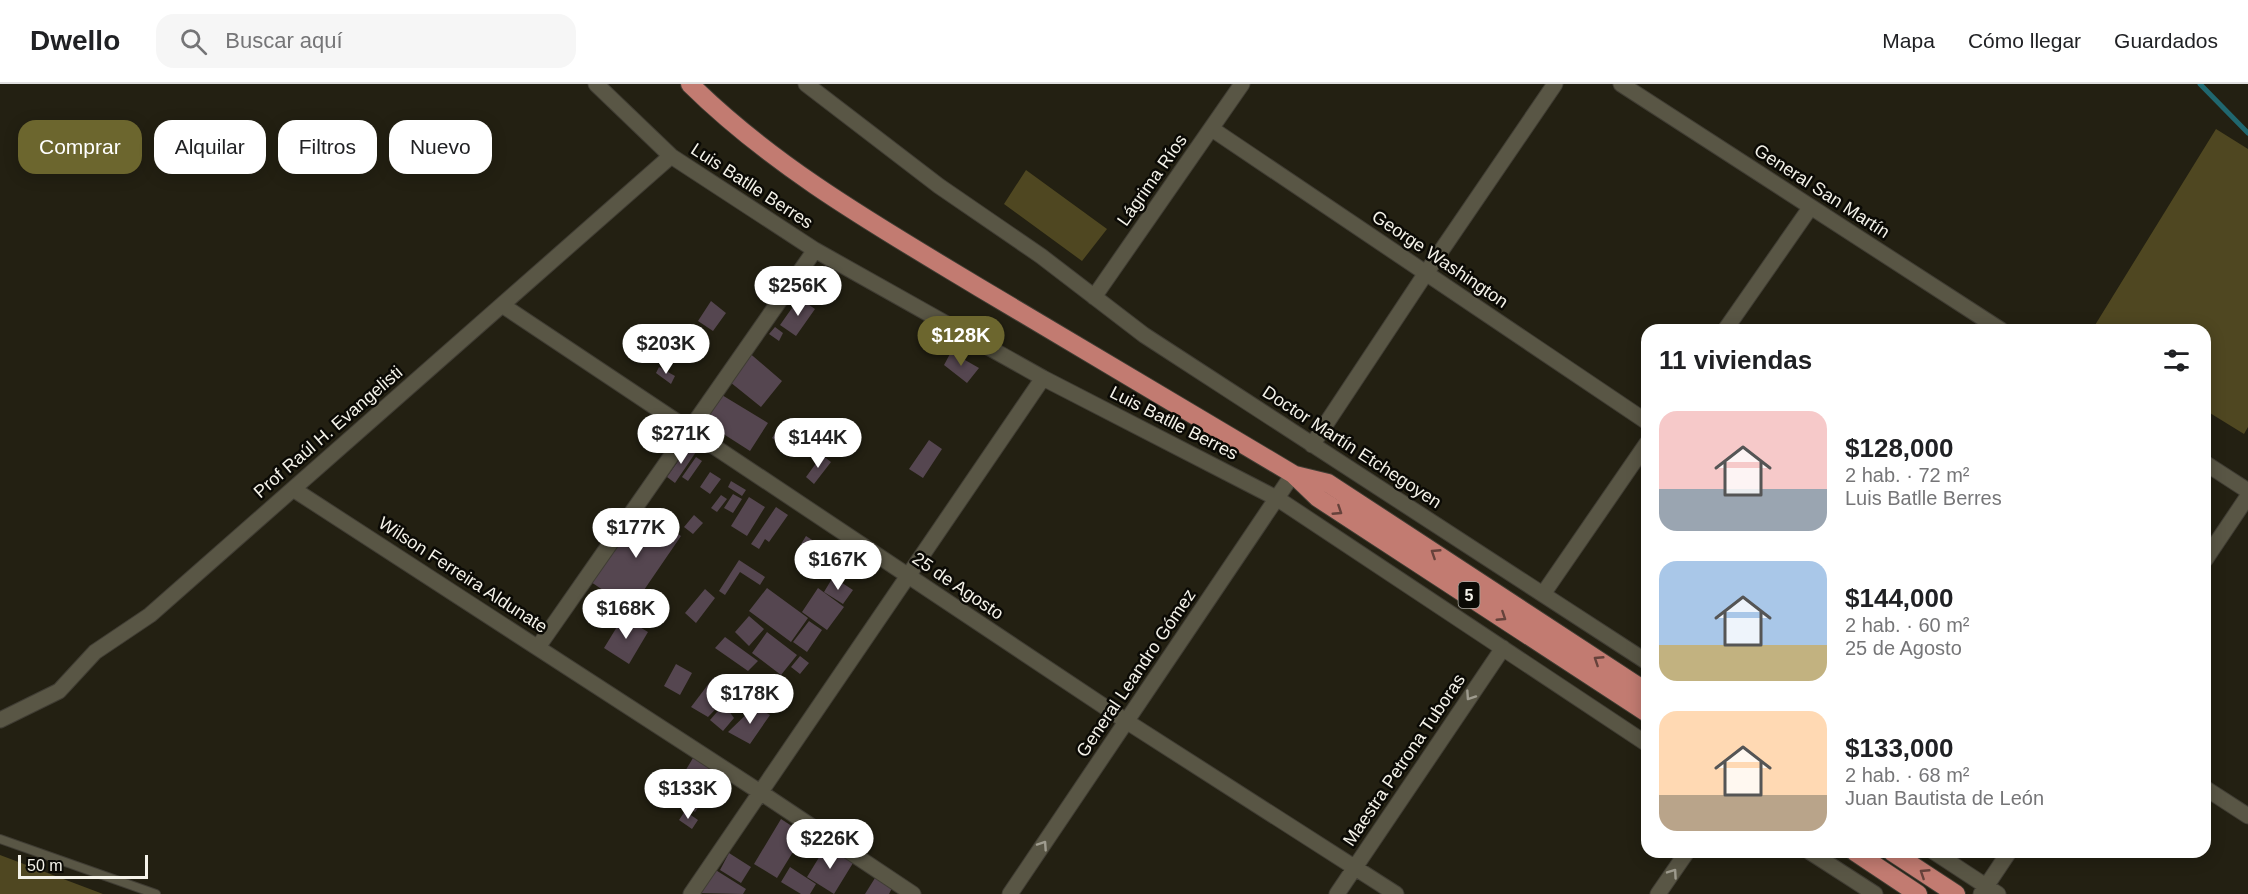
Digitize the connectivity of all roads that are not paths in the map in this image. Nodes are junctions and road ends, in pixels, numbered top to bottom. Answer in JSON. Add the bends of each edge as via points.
{"nodes":[{"id":1,"x":596,"y":84,"type":"edge"},
{"id":2,"x":690,"y":84,"type":"edge"},
{"id":3,"x":807,"y":84,"type":"edge"},
{"id":4,"x":1242,"y":84,"type":"edge"},
{"id":5,"x":1556,"y":84,"type":"edge"},
{"id":6,"x":1621,"y":84,"type":"edge"},
{"id":7,"x":1212,"y":129,"type":"junction"},
{"id":8,"x":671,"y":156,"type":"junction"},
{"id":9,"x":1810,"y":208,"type":"junction"},
{"id":10,"x":815,"y":250,"type":"junction"},
{"id":11,"x":1426,"y":273,"type":"junction"},
{"id":12,"x":1094,"y":297,"type":"junction"},
{"id":13,"x":502,"y":305,"type":"junction"},
{"id":14,"x":1729,"y":324,"type":"edge"},
{"id":15,"x":1992,"y":324,"type":"edge"},
{"id":16,"x":1043,"y":378,"type":"junction"},
{"id":17,"x":1641,"y":418,"type":"edge"},
{"id":18,"x":689,"y":430,"type":"junction"},
{"id":19,"x":1312,"y":445,"type":"junction"},
{"id":20,"x":1641,"y":452,"type":"edge"},
{"id":21,"x":2211,"y":467,"type":"edge"},
{"id":22,"x":1293,"y":474,"type":"junction"},
{"id":23,"x":293,"y":489,"type":"junction"},
{"id":24,"x":2248,"y":491,"type":"edge"},
{"id":25,"x":2248,"y":496,"type":"edge"},
{"id":26,"x":1278,"y":499,"type":"junction"},
{"id":27,"x":2211,"y":551,"type":"edge"},
{"id":28,"x":908,"y":576,"type":"junction"},
{"id":29,"x":1543,"y":594,"type":"junction"},
{"id":30,"x":538,"y":647,"type":"junction"},
{"id":31,"x":1503,"y":648,"type":"junction"},
{"id":32,"x":1641,"y":658,"type":"edge"},
{"id":33,"x":1641,"y":688,"type":"edge"},
{"id":34,"x":1641,"y":709,"type":"edge"},
{"id":35,"x":0,"y":720,"type":"edge"},
{"id":36,"x":1126,"y":721,"type":"junction"},
{"id":37,"x":1641,"y":740,"type":"edge"},
{"id":38,"x":760,"y":792,"type":"junction"},
{"id":39,"x":2211,"y":792,"type":"edge"},
{"id":40,"x":2248,"y":816,"type":"edge"},
{"id":41,"x":0,"y":839,"type":"edge"},
{"id":42,"x":1683,"y":858,"type":"edge"},
{"id":43,"x":1819,"y":858,"type":"edge"},
{"id":44,"x":1864,"y":858,"type":"edge"},
{"id":45,"x":1901,"y":858,"type":"edge"},
{"id":46,"x":1942,"y":858,"type":"edge"},
{"id":47,"x":2006,"y":858,"type":"edge"},
{"id":48,"x":1355,"y":867,"type":"junction"},
{"id":49,"x":1988,"y":891,"type":"edge"},
{"id":50,"x":156,"y":894,"type":"edge"},
{"id":51,"x":691,"y":894,"type":"edge"},
{"id":52,"x":913,"y":894,"type":"edge"},
{"id":53,"x":1010,"y":894,"type":"edge"},
{"id":54,"x":1337,"y":894,"type":"edge"},
{"id":55,"x":1396,"y":894,"type":"edge"},
{"id":56,"x":1658,"y":894,"type":"edge"},
{"id":57,"x":1875,"y":894,"type":"edge"},
{"id":58,"x":1918,"y":894,"type":"edge"},
{"id":59,"x":1956,"y":894,"type":"edge"}],
"edges":[{"from":1,"to":8,"type":"street","name":"Luis Batlle Berres"},
{"from":2,"to":22,"type":"highway","number":"5","via":[[749,136],[834,198]]},
{"from":3,"to":12,"type":"street","name":"Doctor Martín Etchegoyen","via":[[939,186]]},
{"from":4,"to":7,"type":"street","name":"Lágrima Ríos"},
{"from":5,"to":11,"type":"street"},
{"from":6,"to":9,"type":"street","name":"General San Martín"},
{"from":7,"to":11,"type":"street","name":"George Washington"},
{"from":7,"to":12,"type":"street","name":"Lágrima Ríos"},
{"from":8,"to":10,"type":"street","name":"Luis Batlle Berres"},
{"from":8,"to":13,"type":"street","name":"Prof Raúl H. Evangelisti"},
{"from":9,"to":14,"type":"street"},
{"from":9,"to":15,"type":"street","name":"General San Martín"},
{"from":10,"to":16,"type":"street","name":"Luis Batlle Berres"},
{"from":10,"to":18,"type":"street"},
{"from":11,"to":17,"type":"street","name":"George Washington"},
{"from":11,"to":19,"type":"street"},
{"from":12,"to":19,"type":"street","name":"Doctor Martín Etchegoyen","via":[[1144,335]]},
{"from":13,"to":18,"type":"street","name":"25 de Agosto"},
{"from":13,"to":23,"type":"street","name":"Prof Raúl H. Evangelisti"},
{"from":16,"to":26,"type":"street","name":"Luis Batlle Berres"},
{"from":16,"to":28,"type":"street"},
{"from":18,"to":28,"type":"street","name":"25 de Agosto"},
{"from":18,"to":30,"type":"street"},
{"from":19,"to":29,"type":"street","name":"Doctor Martín Etchegoyen"},
{"from":20,"to":29,"type":"street"},
{"from":21,"to":24,"type":"street"},
{"from":22,"to":26,"type":"street","name":"General Leandro Gómez"},
{"from":33,"to":22,"type":"highway","number":"5","one_way":true,"via":[[1328,483]]},
{"from":22,"to":34,"type":"highway","number":"5","one_way":true,"via":[[1318,498]]},
{"from":23,"to":30,"type":"street","name":"Wilson Ferreira Aldunate"},
{"from":23,"to":35,"type":"street","name":"Prof Raúl H. Evangelisti","via":[[150,615],[95,652],[59,691]]},
{"from":25,"to":27,"type":"street"},
{"from":26,"to":31,"type":"street","name":"Luis Batlle Berres"},
{"from":26,"to":36,"type":"street","name":"General Leandro Gómez"},
{"from":28,"to":36,"type":"street","name":"25 de Agosto"},
{"from":28,"to":38,"type":"street"},
{"from":29,"to":32,"type":"street","name":"Doctor Martín Etchegoyen"},
{"from":30,"to":38,"type":"street","name":"Wilson Ferreira Aldunate"},
{"from":31,"to":37,"type":"street","name":"Luis Batlle Berres"},
{"from":31,"to":48,"type":"street","name":"Maestra Petrona Tuboras","one_way":true},
{"from":36,"to":48,"type":"street","name":"25 de Agosto"},
{"from":53,"to":36,"type":"street","name":"General Leandro Gómez","one_way":true},
{"from":38,"to":51,"type":"street"},
{"from":38,"to":52,"type":"street","name":"Wilson Ferreira Aldunate"},
{"from":39,"to":40,"type":"street"},
{"from":41,"to":50,"type":"lane"},
{"from":56,"to":42,"type":"street","one_way":true},
{"from":43,"to":57,"type":"street"},
{"from":44,"to":58,"type":"highway"},
{"from":59,"to":45,"type":"highway","one_way":true},
{"from":46,"to":49,"type":"street"},
{"from":47,"to":49,"type":"street"},
{"from":48,"to":54,"type":"street","name":"Maestra Petrona Tuboras"},
{"from":48,"to":55,"type":"street","name":"25 de Agosto"}]}
